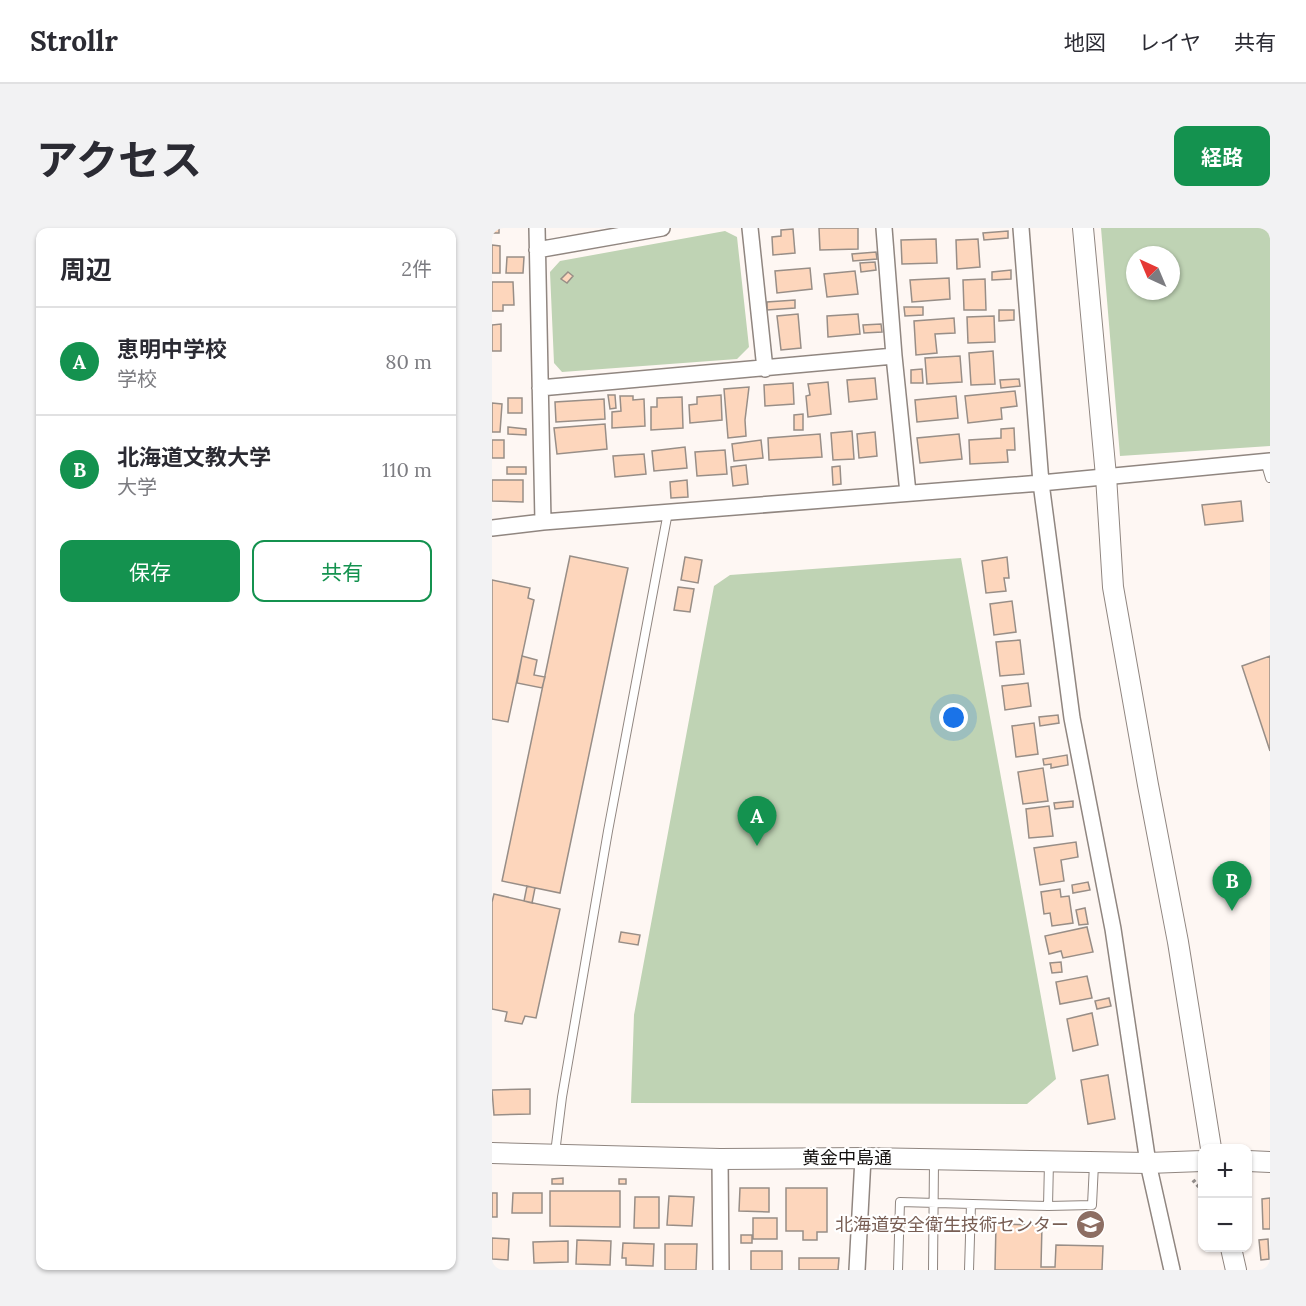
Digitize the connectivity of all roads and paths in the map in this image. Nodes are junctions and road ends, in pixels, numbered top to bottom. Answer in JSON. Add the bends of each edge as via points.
{"nodes":[{"id":1,"x":537,"y":228,"type":"edge"},
{"id":2,"x":662,"y":228,"type":"edge"},
{"id":3,"x":750,"y":228,"type":"edge"},
{"id":4,"x":884,"y":228,"type":"edge"},
{"id":5,"x":1021,"y":228,"type":"edge"},
{"id":6,"x":1083,"y":228,"type":"edge"},
{"id":7,"x":537,"y":250,"type":"junction"},
{"id":8,"x":894,"y":356,"type":"junction"},
{"id":9,"x":765,"y":369,"type":"junction"},
{"id":10,"x":540,"y":388,"type":"junction"},
{"id":11,"x":1267,"y":461,"type":"edge"},
{"id":12,"x":1107,"y":476,"type":"junction"},
{"id":13,"x":1270,"y":478,"type":"edge"},
{"id":14,"x":1041,"y":483,"type":"junction"},
{"id":15,"x":908,"y":493,"type":"junction"},
{"id":16,"x":668,"y":512,"type":"junction"},
{"id":17,"x":543,"y":522,"type":"junction"},
{"id":18,"x":492,"y":528,"type":"edge"},
{"id":19,"x":1210,"y":1144,"type":"edge"},
{"id":20,"x":492,"y":1153,"type":"edge"},
{"id":21,"x":555,"y":1155,"type":"junction"},
{"id":22,"x":863,"y":1158,"type":"junction"},
{"id":23,"x":720,"y":1159,"type":"junction"},
{"id":24,"x":934,"y":1159,"type":"junction"},
{"id":25,"x":1049,"y":1161,"type":"junction"},
{"id":26,"x":1198,"y":1161,"type":"edge"},
{"id":27,"x":1252,"y":1161,"type":"edge"},
{"id":28,"x":1094,"y":1162,"type":"junction"},
{"id":29,"x":1270,"y":1162,"type":"edge"},
{"id":30,"x":1148,"y":1163,"type":"junction"},
{"id":31,"x":934,"y":1203,"type":"junction"},
{"id":32,"x":970,"y":1204,"type":"junction"},
{"id":33,"x":1048,"y":1206,"type":"junction"},
{"id":34,"x":1232,"y":1252,"type":"edge"},
{"id":35,"x":721,"y":1270,"type":"edge"},
{"id":36,"x":857,"y":1270,"type":"edge"},
{"id":37,"x":898,"y":1270,"type":"edge"},
{"id":38,"x":933,"y":1270,"type":"edge"},
{"id":39,"x":969,"y":1270,"type":"edge"},
{"id":40,"x":1172,"y":1270,"type":"edge"},
{"id":41,"x":1236,"y":1270,"type":"edge"}],
"edges":[{"from":1,"to":7,"type":"street"},
{"from":2,"to":7,"type":"street"},
{"from":3,"to":9,"type":"street"},
{"from":4,"to":8,"type":"street"},
{"from":5,"to":14,"type":"street"},
{"from":6,"to":12,"type":"street"},
{"from":7,"to":10,"type":"street"},
{"from":8,"to":9,"type":"street"},
{"from":8,"to":15,"type":"street"},
{"from":9,"to":10,"type":"street"},
{"from":10,"to":17,"type":"street"},
{"from":11,"to":12,"type":"street"},
{"from":11,"to":13,"type":"lane"},
{"from":12,"to":14,"type":"street"},
{"from":12,"to":19,"type":"street","via":[[1113,586],[1180,953]]},
{"from":14,"to":15,"type":"street"},
{"from":14,"to":30,"type":"street","via":[[1072,718],[1113,929]]},
{"from":15,"to":16,"type":"street"},
{"from":16,"to":17,"type":"street"},
{"from":16,"to":21,"type":"lane","via":[[606,843]]},
{"from":17,"to":18,"type":"street"},
{"from":20,"to":21,"type":"street","name":"黄金中島通"},
{"from":21,"to":23,"type":"street","name":"黄金中島通"},
{"from":22,"to":23,"type":"street","name":"黄金中島通"},
{"from":22,"to":24,"type":"street","name":"黄金中島通"},
{"from":22,"to":36,"type":"street"},
{"from":23,"to":35,"type":"street"},
{"from":24,"to":25,"type":"street","name":"黄金中島通"},
{"from":24,"to":31,"type":"lane"},
{"from":25,"to":28,"type":"street","name":"黄金中島通"},
{"from":25,"to":33,"type":"lane"},
{"from":26,"to":30,"type":"street","name":"黄金中島通"},
{"from":27,"to":29,"type":"street"},
{"from":28,"to":30,"type":"street","name":"黄金中島通"},
{"from":28,"to":33,"type":"lane","via":[[1092,1205]]},
{"from":30,"to":40,"type":"street"},
{"from":31,"to":32,"type":"lane"},
{"from":31,"to":37,"type":"lane","via":[[900,1202]]},
{"from":31,"to":38,"type":"lane"},
{"from":32,"to":33,"type":"lane"},
{"from":32,"to":39,"type":"lane"},
{"from":34,"to":41,"type":"street"}]}
